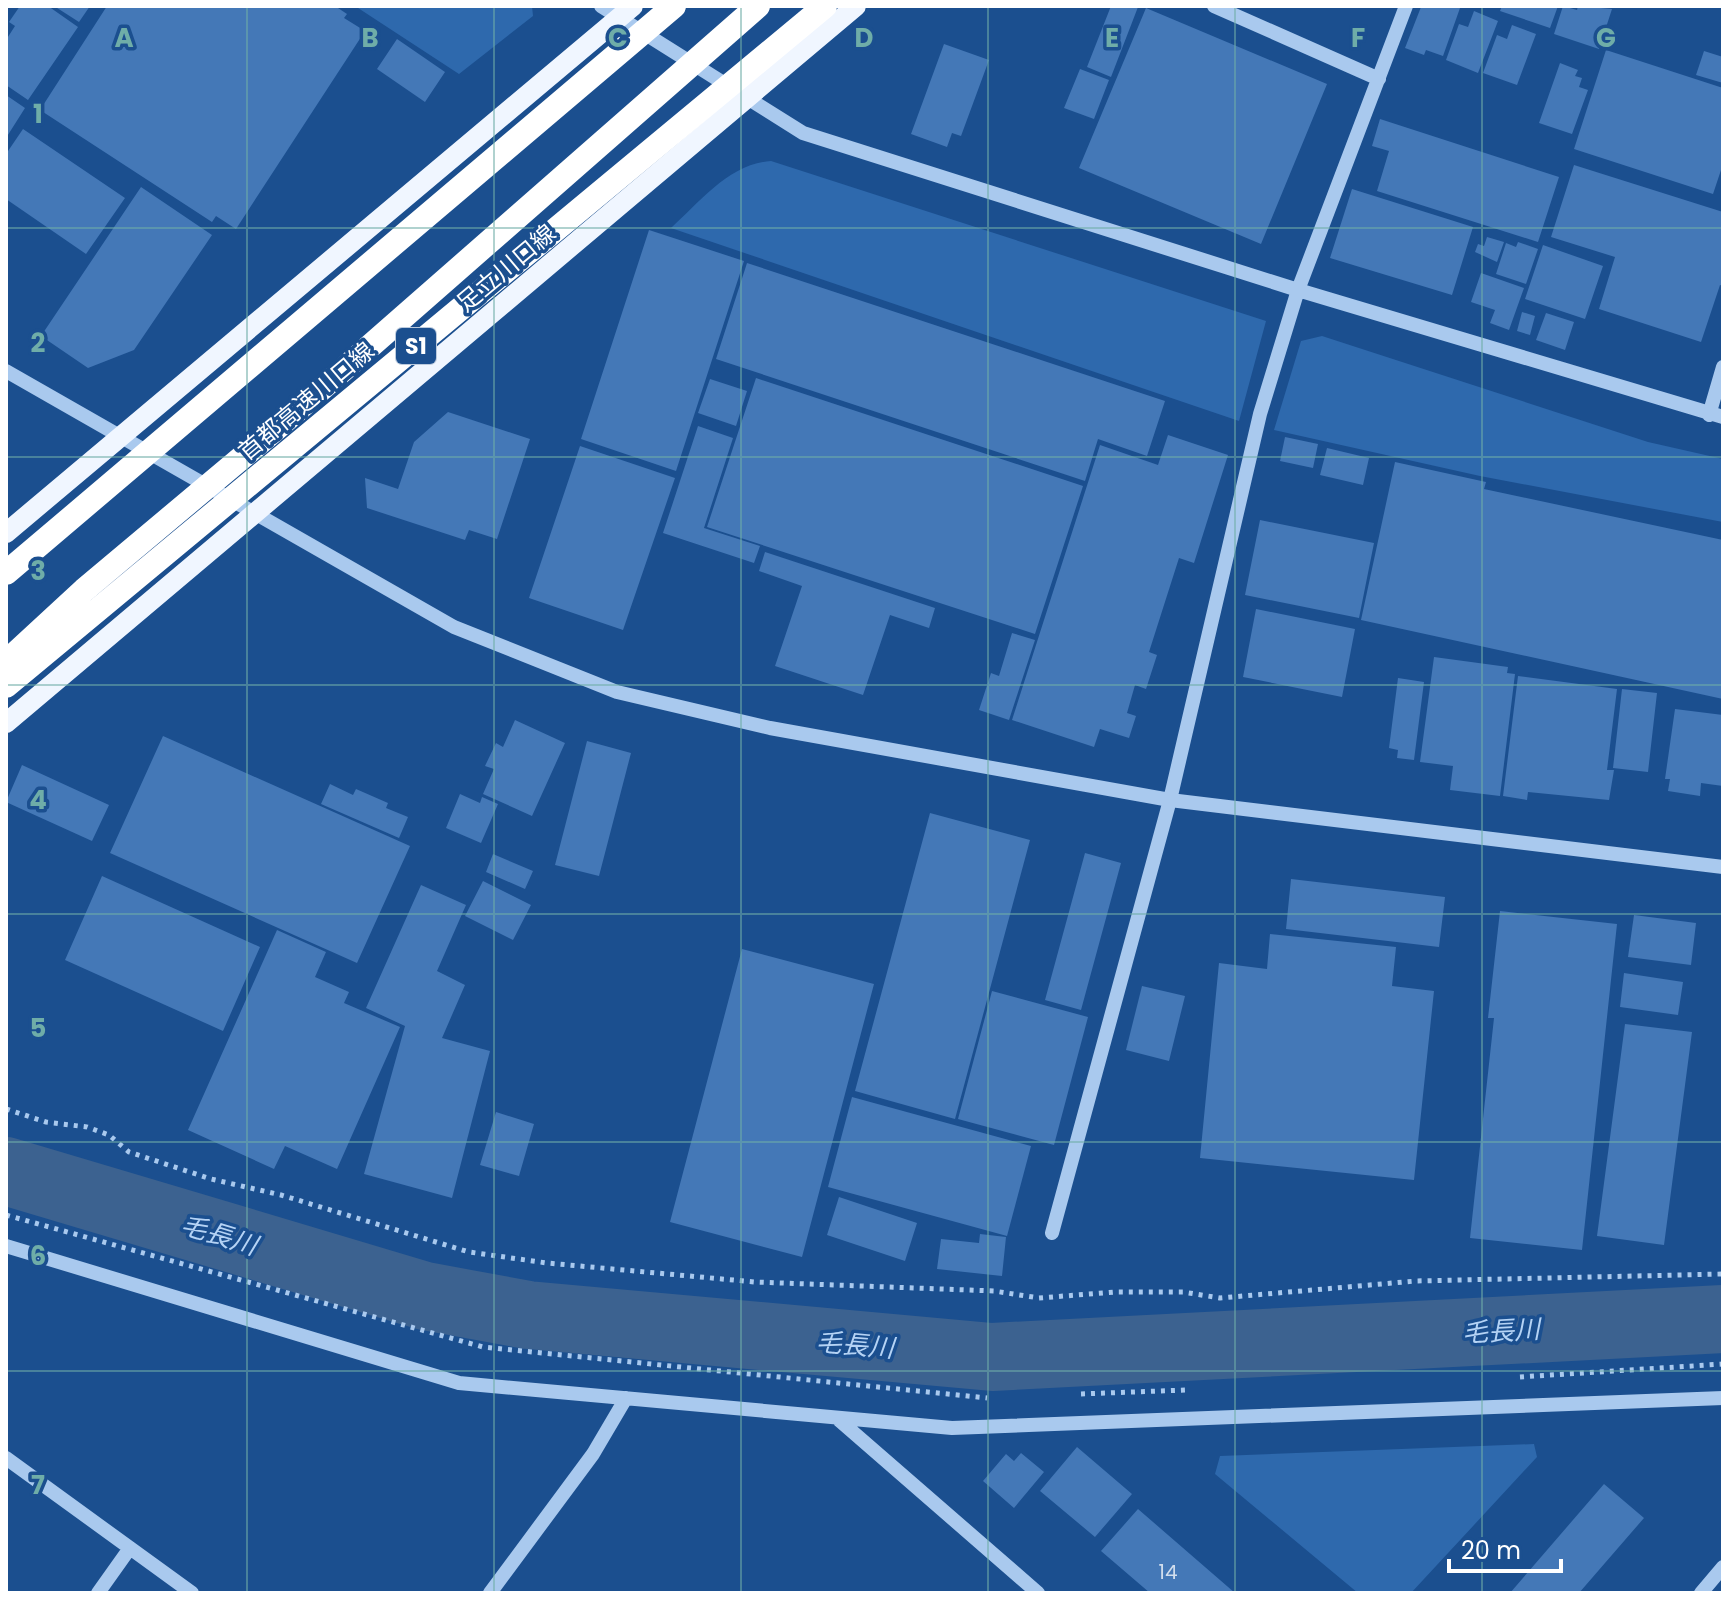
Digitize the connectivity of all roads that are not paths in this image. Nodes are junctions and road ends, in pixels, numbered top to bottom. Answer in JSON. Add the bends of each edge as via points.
{"nodes":[{"id":1,"x":601,"y":6,"type":"edge"},
{"id":2,"x":674,"y":6,"type":"edge"},
{"id":3,"x":758,"y":6,"type":"edge"},
{"id":4,"x":825,"y":6,"type":"edge"},
{"id":5,"x":856,"y":6,"type":"edge"},
{"id":6,"x":1214,"y":6,"type":"edge"},
{"id":7,"x":1406,"y":6,"type":"edge"},
{"id":8,"x":626,"y":12,"type":"edge"},
{"id":9,"x":1379,"y":79,"type":"junction"},
{"id":10,"x":748,"y":98,"type":"junction"},
{"id":11,"x":1298,"y":290,"type":"junction"},
{"id":12,"x":1723,"y":367,"type":"edge"},
{"id":13,"x":6,"y":371,"type":"edge"},
{"id":14,"x":1716,"y":416,"type":"edge"},
{"id":15,"x":119,"y":435,"type":"junction"},
{"id":16,"x":257,"y":513,"type":"junction"},
{"id":17,"x":6,"y":533,"type":"edge"},
{"id":18,"x":6,"y":573,"type":"edge"},
{"id":19,"x":6,"y":662,"type":"edge"},
{"id":20,"x":6,"y":686,"type":"edge"},
{"id":21,"x":6,"y":723,"type":"edge"},
{"id":22,"x":1170,"y":800,"type":"junction"},
{"id":23,"x":1723,"y":867,"type":"edge"},
{"id":24,"x":1052,"y":1233,"type":"dead end"},
{"id":25,"x":6,"y":1246,"type":"edge"},
{"id":26,"x":626,"y":1398,"type":"junction"},
{"id":27,"x":1723,"y":1398,"type":"edge"},
{"id":28,"x":838,"y":1420,"type":"junction"},
{"id":29,"x":6,"y":1458,"type":"edge"},
{"id":30,"x":130,"y":1548,"type":"junction"},
{"id":31,"x":1723,"y":1567,"type":"edge"},
{"id":32,"x":98,"y":1593,"type":"edge"},
{"id":33,"x":192,"y":1593,"type":"edge"},
{"id":34,"x":490,"y":1593,"type":"edge"},
{"id":35,"x":1038,"y":1593,"type":"edge"},
{"id":36,"x":1701,"y":1593,"type":"edge"}],
"edges":[{"from":1,"to":8,"type":"street"},
{"from":2,"to":18,"type":"highway"},
{"from":3,"to":19,"type":"highway"},
{"from":4,"to":20,"type":"highway","name":"首都高速川口線","number":"S1"},
{"from":5,"to":10,"type":"main road","name":"足立川口線"},
{"from":6,"to":9,"type":"street"},
{"from":7,"to":9,"type":"street"},
{"from":8,"to":10,"type":"street"},
{"from":8,"to":15,"type":"main road"},
{"from":9,"to":11,"type":"street"},
{"from":10,"to":11,"type":"street","via":[[803,133]]},
{"from":10,"to":16,"type":"main road","name":"足立川口線"},
{"from":11,"to":14,"type":"street"},
{"from":11,"to":22,"type":"street","via":[[1260,414]]},
{"from":12,"to":14,"type":"street"},
{"from":13,"to":15,"type":"street"},
{"from":15,"to":16,"type":"street"},
{"from":15,"to":17,"type":"main road"},
{"from":16,"to":21,"type":"main road","name":"足立川口線"},
{"from":16,"to":22,"type":"street","via":[[454,627],[617,692],[770,728]]},
{"from":22,"to":23,"type":"street"},
{"from":22,"to":24,"type":"street"},
{"from":25,"to":26,"type":"street","via":[[459,1383]]},
{"from":26,"to":28,"type":"street"},
{"from":26,"to":34,"type":"street","via":[[593,1454]]},
{"from":27,"to":28,"type":"street","via":[[952,1428]]},
{"from":28,"to":35,"type":"street"},
{"from":29,"to":30,"type":"street"},
{"from":30,"to":32,"type":"street"},
{"from":30,"to":33,"type":"street"},
{"from":31,"to":36,"type":"street"}]}
